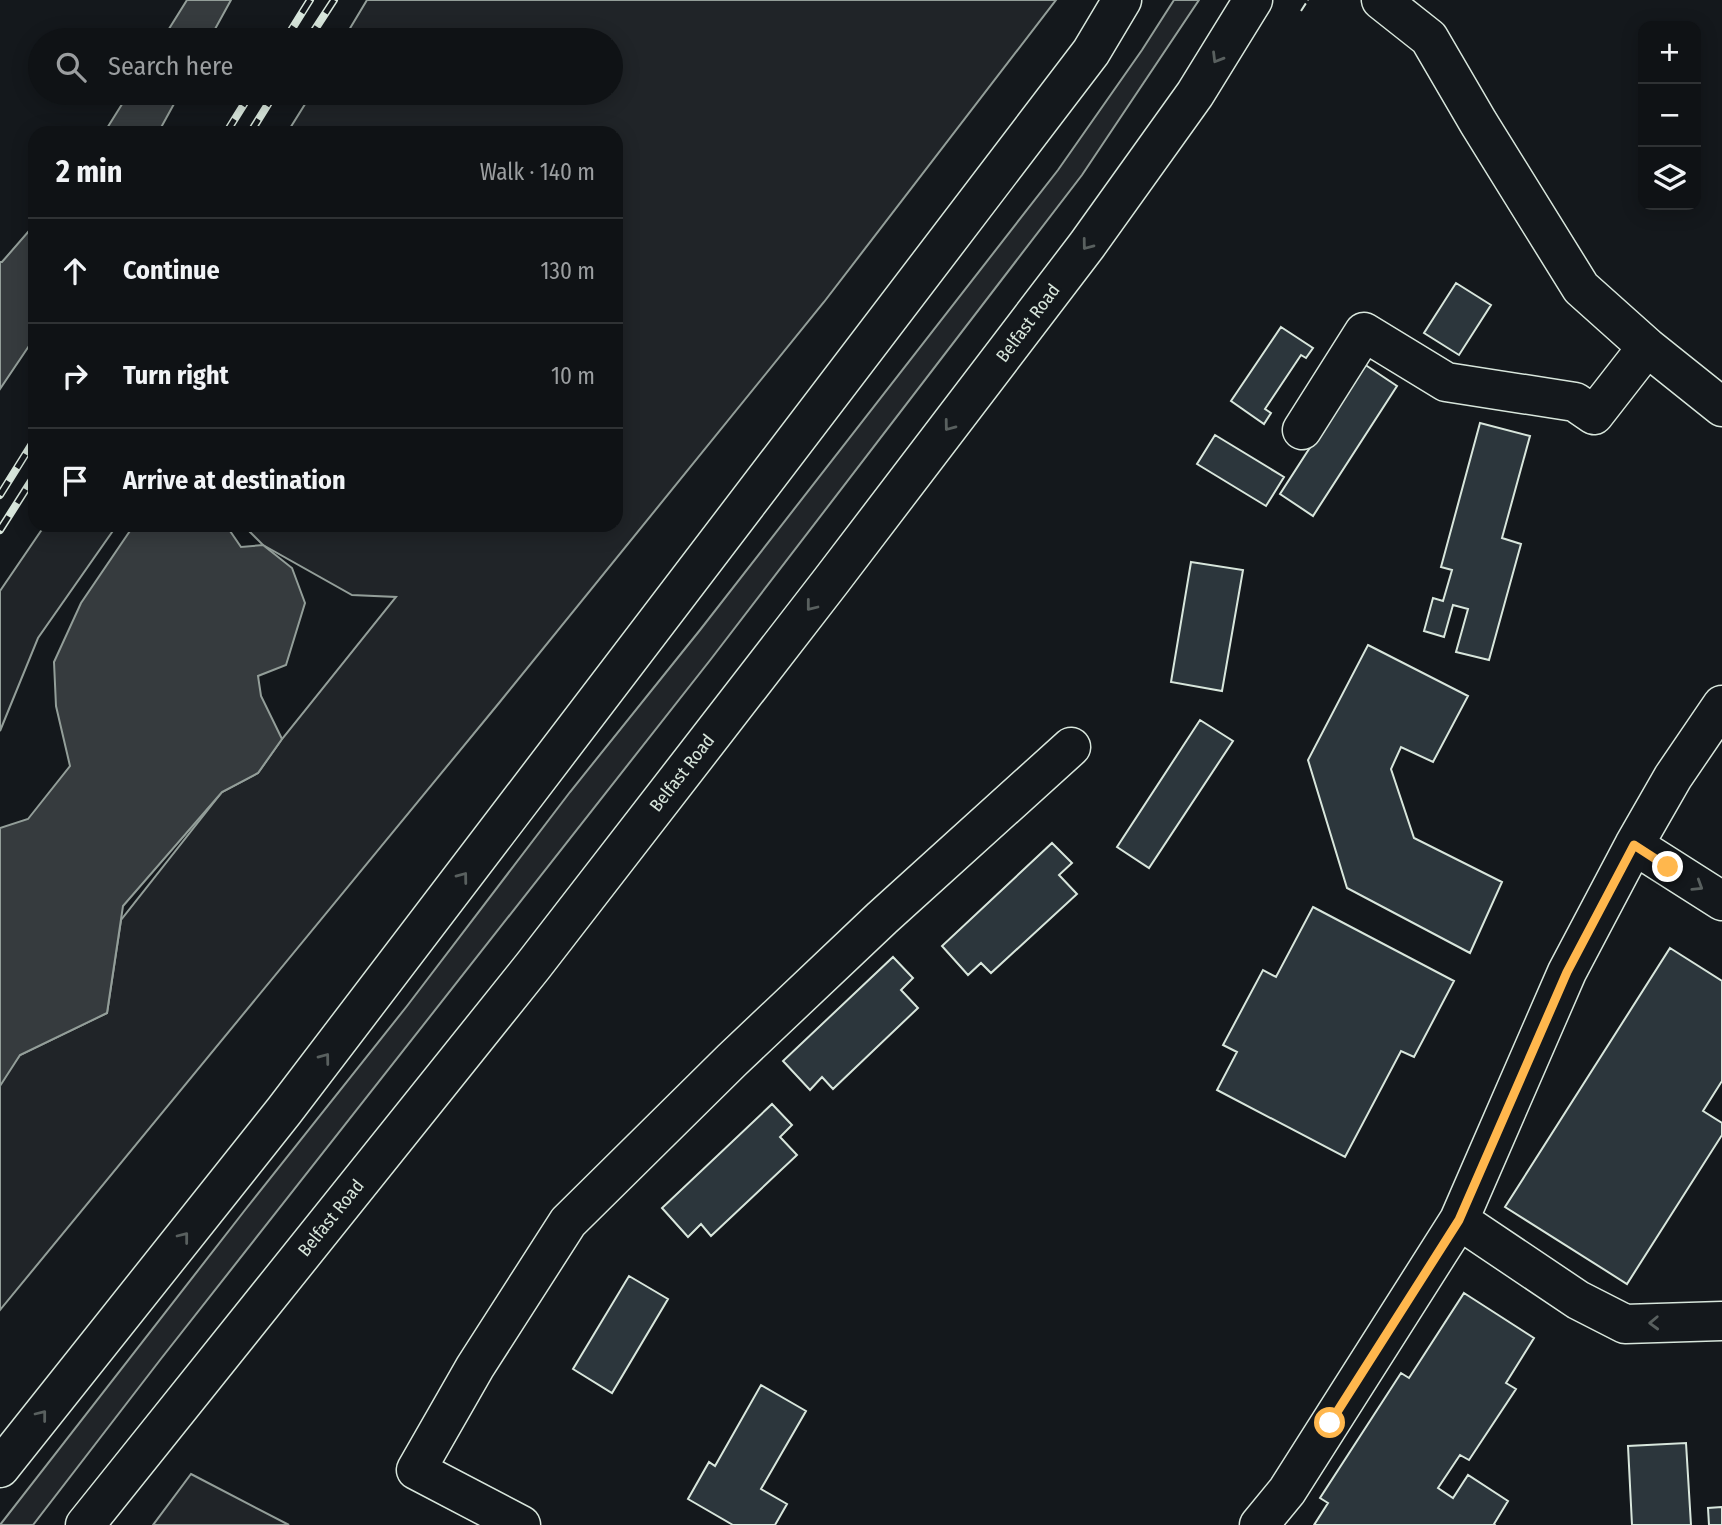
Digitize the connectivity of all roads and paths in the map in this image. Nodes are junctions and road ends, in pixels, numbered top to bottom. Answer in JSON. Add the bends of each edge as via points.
{"nodes":[{"id":1,"x":1122,"y":0,"type":"edge"},
{"id":2,"x":1253,"y":0,"type":"edge"},
{"id":3,"x":1381,"y":0,"type":"edge"},
{"id":4,"x":1647,"y":348,"type":"junction"},
{"id":5,"x":1722,"y":407,"type":"edge"},
{"id":6,"x":1302,"y":430,"type":"dead end"},
{"id":7,"x":1722,"y":705,"type":"edge"},
{"id":8,"x":1071,"y":747,"type":"dead end"},
{"id":9,"x":1634,"y":845,"type":"junction"},
{"id":10,"x":1722,"y":901,"type":"edge"},
{"id":11,"x":1459,"y":1220,"type":"junction"},
{"id":12,"x":1722,"y":1321,"type":"edge"},
{"id":13,"x":0,"y":1468,"type":"edge"},
{"id":14,"x":85,"y":1525,"type":"edge"},
{"id":15,"x":520,"y":1525,"type":"edge"},
{"id":16,"x":1259,"y":1525,"type":"edge"}],
"edges":[{"from":13,"to":1,"type":"main road","one_way":true,"via":[[326,1056],[1091,52]]},
{"from":2,"to":14,"type":"main road","name":"Belfast Road","one_way":true,"via":[[1195,94],[1087,245],[847,559],[533,966]]},
{"from":3,"to":4,"type":"main road","via":[[1429,38],[1581,288]]},
{"from":4,"to":5,"type":"main road"},
{"from":4,"to":6,"type":"main road","via":[[1594,415],[1575,402],[1446,382],[1364,332]]},
{"from":7,"to":9,"type":"main road"},
{"from":8,"to":15,"type":"main road","via":[[882,918],[568,1222],[475,1367],[416,1470]]},
{"from":9,"to":10,"type":"main road","one_way":true},
{"from":9,"to":11,"type":"main road","via":[[1567,972]]},
{"from":12,"to":11,"type":"main road","one_way":true,"via":[[1625,1324],[1578,1300]]},
{"from":11,"to":16,"type":"main road","via":[[1287,1491]]}]}
